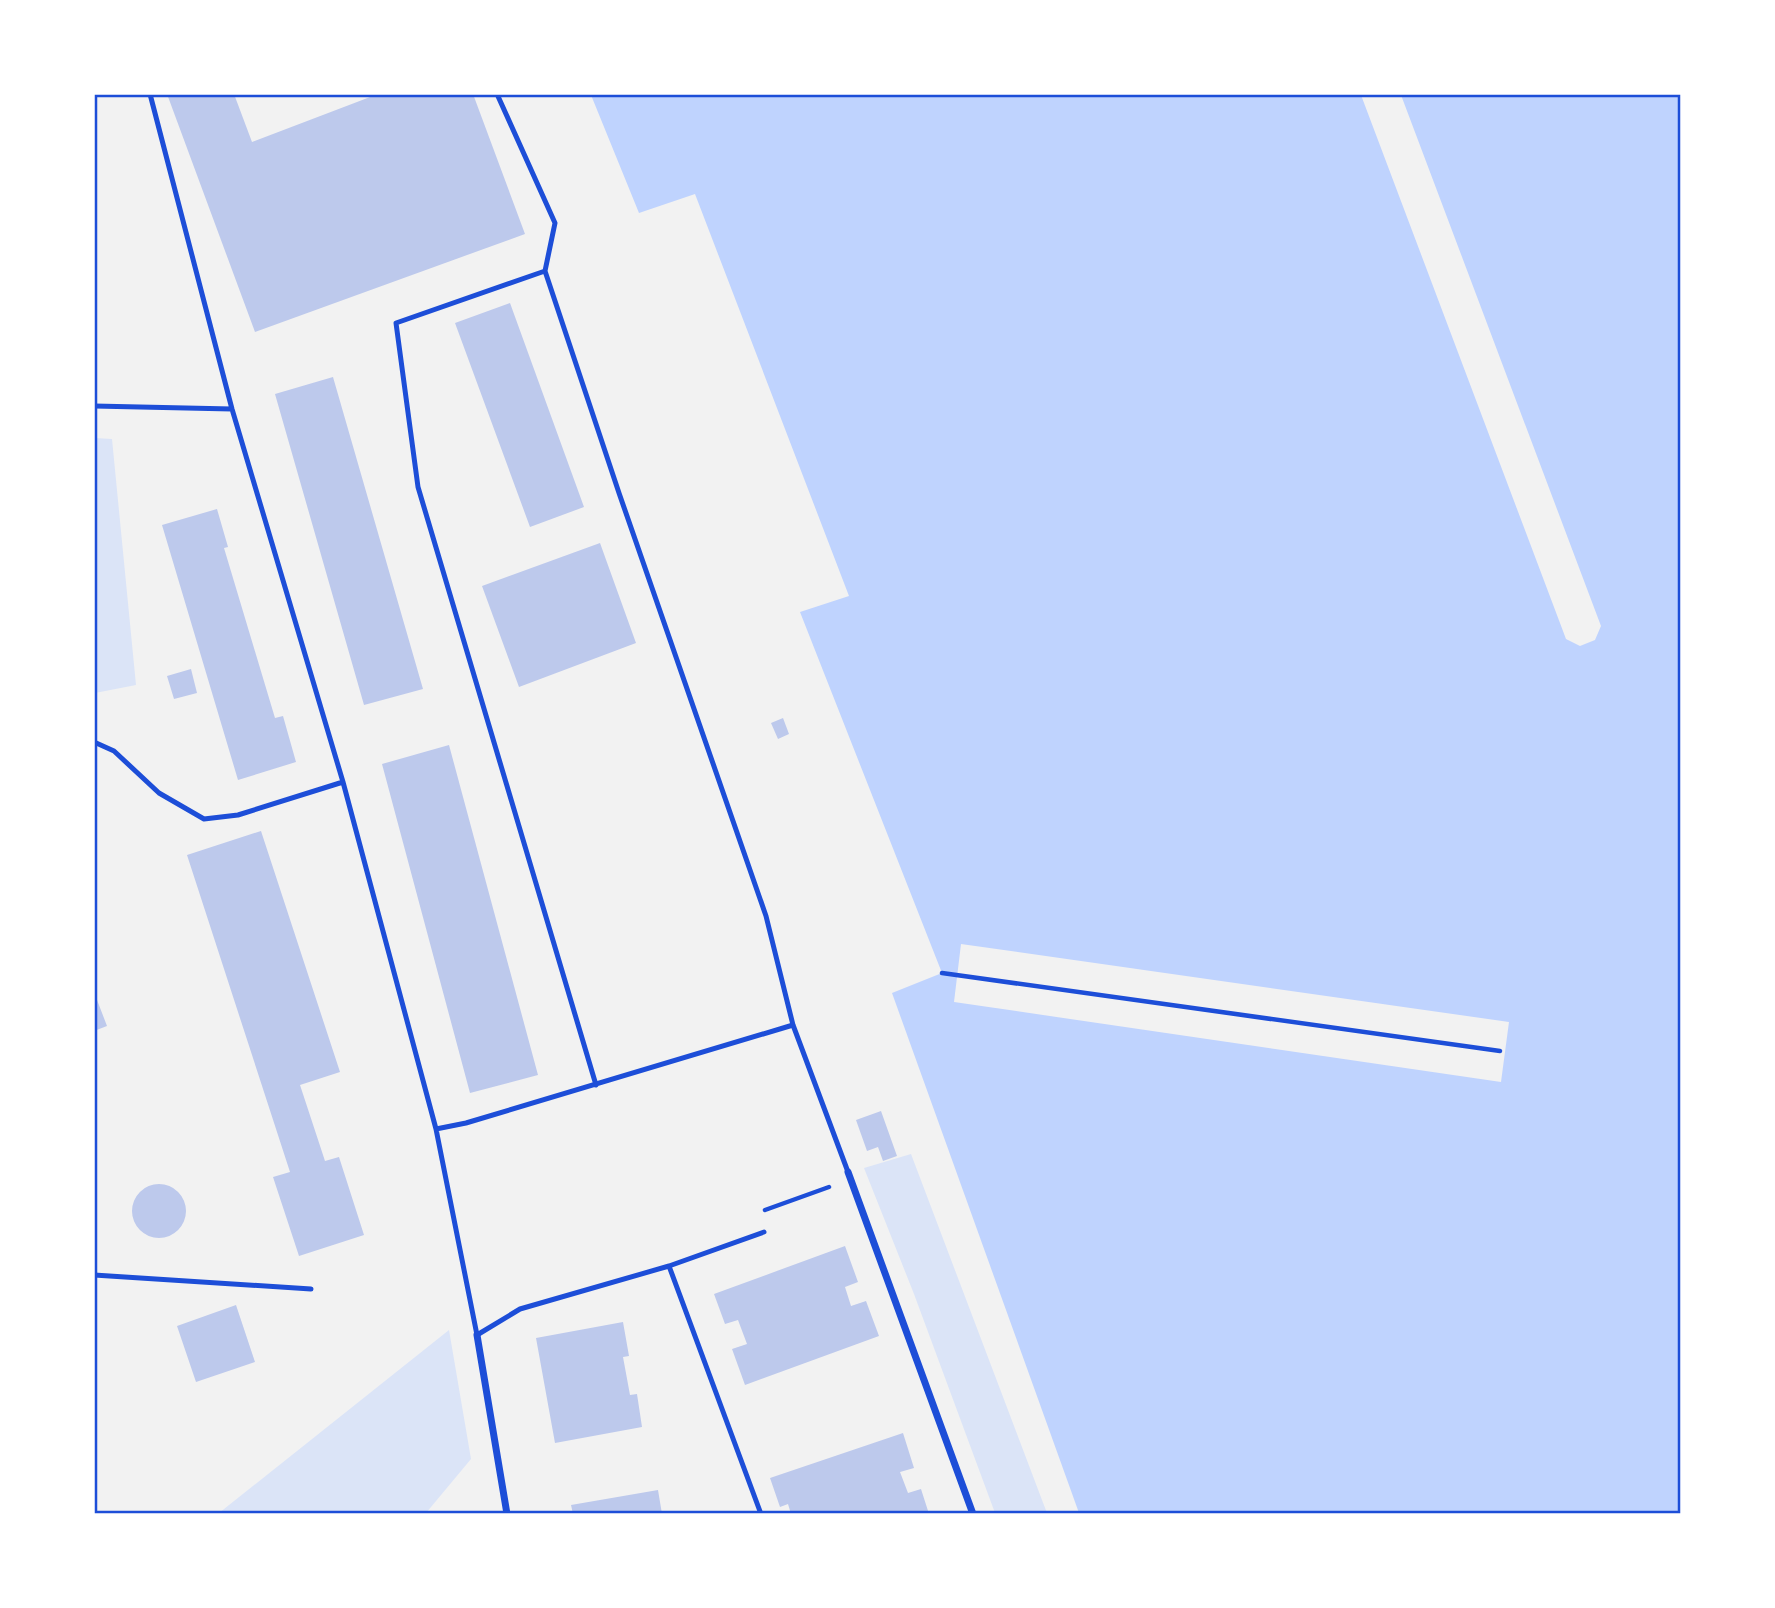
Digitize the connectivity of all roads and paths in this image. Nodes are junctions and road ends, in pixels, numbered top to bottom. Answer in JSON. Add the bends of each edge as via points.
{"nodes":[{"id":1,"x":150,"y":94,"type":"edge"},
{"id":2,"x":497,"y":94,"type":"edge"},
{"id":3,"x":545,"y":271,"type":"junction"},
{"id":4,"x":94,"y":406,"type":"edge"},
{"id":5,"x":232,"y":409,"type":"junction"},
{"id":6,"x":94,"y":741,"type":"edge"},
{"id":7,"x":343,"y":782,"type":"junction"},
{"id":8,"x":942,"y":973,"type":"dead end"},
{"id":9,"x":793,"y":1025,"type":"junction"},
{"id":10,"x":1500,"y":1051,"type":"dead end"},
{"id":11,"x":596,"y":1084,"type":"junction"},
{"id":12,"x":436,"y":1129,"type":"junction"},
{"id":13,"x":848,"y":1172,"type":"joint"},
{"id":14,"x":764,"y":1231,"type":"dead end"},
{"id":15,"x":670,"y":1266,"type":"junction"},
{"id":16,"x":94,"y":1275,"type":"edge"},
{"id":17,"x":311,"y":1289,"type":"dead end"},
{"id":18,"x":477,"y":1335,"type":"junction"},
{"id":19,"x":507,"y":1514,"type":"edge"},
{"id":20,"x":761,"y":1514,"type":"edge"},
{"id":21,"x":973,"y":1514,"type":"edge"}],
"edges":[{"from":1,"to":5,"type":"lane"},
{"from":2,"to":3,"type":"lane","via":[[555,223]]},
{"from":3,"to":9,"type":"lane","via":[[766,916]]},
{"from":3,"to":11,"type":"lane","via":[[396,323],[418,487]]},
{"from":4,"to":5,"type":"lane"},
{"from":5,"to":7,"type":"lane"},
{"from":6,"to":7,"type":"lane","via":[[114,751],[159,793],[204,819],[238,814]]},
{"from":7,"to":12,"type":"lane"},
{"from":8,"to":10,"type":"path"},
{"from":9,"to":11,"type":"lane"},
{"from":9,"to":13,"type":"lane"},
{"from":11,"to":12,"type":"lane"},
{"from":12,"to":18,"type":"lane"},
{"from":13,"to":21,"type":"street"},
{"from":14,"to":15,"type":"lane"},
{"from":15,"to":18,"type":"lane","via":[[520,1309]]},
{"from":15,"to":20,"type":"lane"},
{"from":16,"to":17,"type":"lane"},
{"from":18,"to":19,"type":"street"}]}
